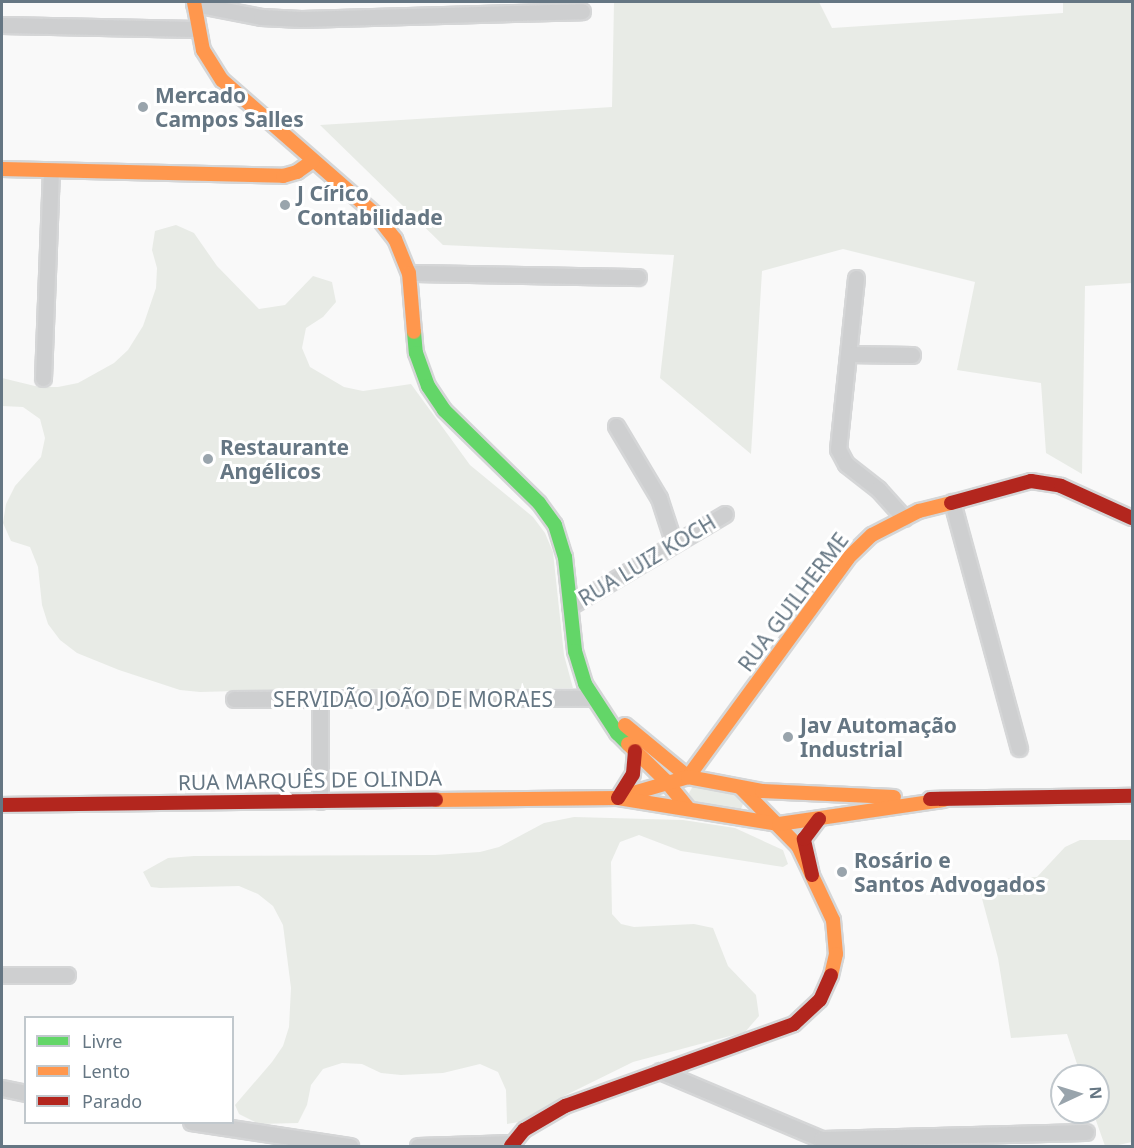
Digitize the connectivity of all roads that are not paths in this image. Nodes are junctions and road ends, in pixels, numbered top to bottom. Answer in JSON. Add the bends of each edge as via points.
{"nodes":[{"id":1,"x":194,"y":3,"type":"edge"},
{"id":2,"x":582,"y":11,"type":"dead end"},
{"id":3,"x":2,"y":25,"type":"edge"},
{"id":4,"x":197,"y":29,"type":"junction"},
{"id":5,"x":313,"y":161,"type":"junction"},
{"id":6,"x":2,"y":169,"type":"edge"},
{"id":7,"x":51,"y":170,"type":"junction"},
{"id":8,"x":409,"y":273,"type":"junction"},
{"id":9,"x":638,"y":277,"type":"dead end"},
{"id":10,"x":856,"y":278,"type":"dead end"},
{"id":11,"x":848,"y":354,"type":"junction"},
{"id":12,"x":912,"y":355,"type":"dead end"},
{"id":13,"x":43,"y":378,"type":"dead end"},
{"id":14,"x":616,"y":426,"type":"dead end"},
{"id":15,"x":952,"y":502,"type":"junction"},
{"id":16,"x":725,"y":514,"type":"dead end"},
{"id":17,"x":904,"y":518,"type":"junction"},
{"id":18,"x":1132,"y":518,"type":"edge"},
{"id":19,"x":674,"y":544,"type":"junction"},
{"id":20,"x":570,"y":606,"type":"junction"},
{"id":21,"x":592,"y":698,"type":"junction"},
{"id":22,"x":234,"y":699,"type":"dead end"},
{"id":23,"x":320,"y":699,"type":"junction"},
{"id":24,"x":711,"y":745,"type":"junction"},
{"id":25,"x":1019,"y":748,"type":"dead end"},
{"id":26,"x":634,"y":751,"type":"junction"},
{"id":27,"x":688,"y":777,"type":"junction"},
{"id":28,"x":716,"y":780,"type":"junction"},
{"id":29,"x":666,"y":781,"type":"junction"},
{"id":30,"x":741,"y":788,"type":"junction"},
{"id":31,"x":1132,"y":796,"type":"edge"},
{"id":32,"x":618,"y":798,"type":"junction"},
{"id":33,"x":944,"y":800,"type":"junction"},
{"id":34,"x":320,"y":801,"type":"junction"},
{"id":35,"x":2,"y":805,"type":"edge"},
{"id":36,"x":689,"y":809,"type":"junction"},
{"id":37,"x":740,"y":819,"type":"junction"},
{"id":38,"x":819,"y":819,"type":"junction"},
{"id":39,"x":779,"y":824,"type":"junction"},
{"id":40,"x":812,"y":874,"type":"junction"},
{"id":41,"x":2,"y":975,"type":"edge"},
{"id":42,"x":67,"y":975,"type":"dead end"},
{"id":43,"x":660,"y":1071,"type":"junction"},
{"id":44,"x":2,"y":1088,"type":"edge"},
{"id":45,"x":24,"y":1093,"type":"edge"},
{"id":46,"x":204,"y":1124,"type":"edge"},
{"id":47,"x":1086,"y":1132,"type":"dead end"},
{"id":48,"x":859,"y":1143,"type":"edge"},
{"id":49,"x":512,"y":1145,"type":"edge"},
{"id":50,"x":350,"y":1146,"type":"edge"},
{"id":51,"x":418,"y":1146,"type":"edge"}],
"edges":[{"from":1,"to":2,"type":"street","via":[[261,17],[301,20]]},
{"from":1,"to":4,"type":"main road"},
{"from":3,"to":4,"type":"street"},
{"from":4,"to":5,"type":"main road","via":[[203,50],[222,80]]},
{"from":5,"to":7,"type":"main road","via":[[283,176]]},
{"from":5,"to":8,"type":"main road","via":[[386,226]]},
{"from":6,"to":7,"type":"main road"},
{"from":7,"to":13,"type":"street"},
{"from":8,"to":9,"type":"street"},
{"from":8,"to":20,"type":"main road","via":[[416,353],[428,386],[451,417],[539,503],[555,525],[565,557]]},
{"from":10,"to":11,"type":"street"},
{"from":11,"to":12,"type":"street"},
{"from":11,"to":17,"type":"street","via":[[838,439],[841,458],[878,489]]},
{"from":14,"to":19,"type":"street","via":[[659,498]]},
{"from":15,"to":17,"type":"main road","name":"RUA GUILHERME"},
{"from":15,"to":18,"type":"main road","name":"RUA GUILHERME","via":[[1016,484],[1040,482],[1061,486]]},
{"from":15,"to":25,"type":"street"},
{"from":16,"to":19,"type":"street","name":"RUA LUIZ KOCH"},
{"from":17,"to":24,"type":"main road","name":"RUA GUILHERME","via":[[872,535],[848,558]]},
{"from":19,"to":20,"type":"street","name":"RUA LUIZ KOCH"},
{"from":20,"to":21,"type":"main road","via":[[574,651]]},
{"from":21,"to":23,"type":"street","name":"SERVIDÃO JOÃO DE MORAES"},
{"from":21,"to":26,"type":"main road"},
{"from":21,"to":27,"type":"main road"},
{"from":22,"to":23,"type":"street","name":"SERVIDÃO JOÃO DE MORAES"},
{"from":23,"to":34,"type":"street"},
{"from":24,"to":27,"type":"main road","name":"RUA GUILHERME"},
{"from":24,"to":28,"type":"main road"},
{"from":26,"to":29,"type":"main road"},
{"from":26,"to":32,"type":"main road","via":[[633,774]]},
{"from":27,"to":28,"type":"main road","name":"RUA MARQUÊS DE OLINDA"},
{"from":27,"to":29,"type":"main road","name":"RUA MARQUÊS DE OLINDA"},
{"from":27,"to":36,"type":"main road","via":[[683,792]]},
{"from":28,"to":30,"type":"main road","name":"RUA MARQUÊS DE OLINDA"},
{"from":29,"to":32,"type":"main road","name":"RUA MARQUÊS DE OLINDA"},
{"from":29,"to":36,"type":"main road"},
{"from":30,"to":33,"type":"main road","name":"RUA MARQUÊS DE OLINDA"},
{"from":30,"to":37,"type":"main road","via":[[748,810]]},
{"from":30,"to":39,"type":"main road"},
{"from":31,"to":33,"type":"main road","name":"RUA MARQUÊS DE OLINDA"},
{"from":32,"to":34,"type":"main road","name":"RUA MARQUÊS DE OLINDA"},
{"from":32,"to":36,"type":"main road","name":"RUA MARQUÊS DE OLINDA"},
{"from":33,"to":38,"type":"main road","name":"RUA MARQUÊS DE OLINDA"},
{"from":34,"to":35,"type":"main road","name":"RUA MARQUÊS DE OLINDA"},
{"from":36,"to":37,"type":"main road","name":"RUA MARQUÊS DE OLINDA"},
{"from":37,"to":39,"type":"main road","name":"RUA MARQUÊS DE OLINDA"},
{"from":37,"to":40,"type":"main road","via":[[776,837]]},
{"from":38,"to":39,"type":"main road","name":"RUA MARQUÊS DE OLINDA"},
{"from":38,"to":40,"type":"main road","via":[[804,839]]},
{"from":39,"to":40,"type":"main road","via":[[798,846]]},
{"from":40,"to":43,"type":"main road","via":[[833,920],[836,937],[833,970],[820,1000],[801,1018],[778,1031]]},
{"from":41,"to":42,"type":"street"},
{"from":43,"to":48,"type":"street","via":[[809,1136]]},
{"from":43,"to":49,"type":"main road","via":[[557,1110],[524,1130]]},
{"from":44,"to":45,"type":"street"},
{"from":46,"to":50,"type":"street"},
{"from":47,"to":48,"type":"street"},
{"from":49,"to":51,"type":"street"}]}
